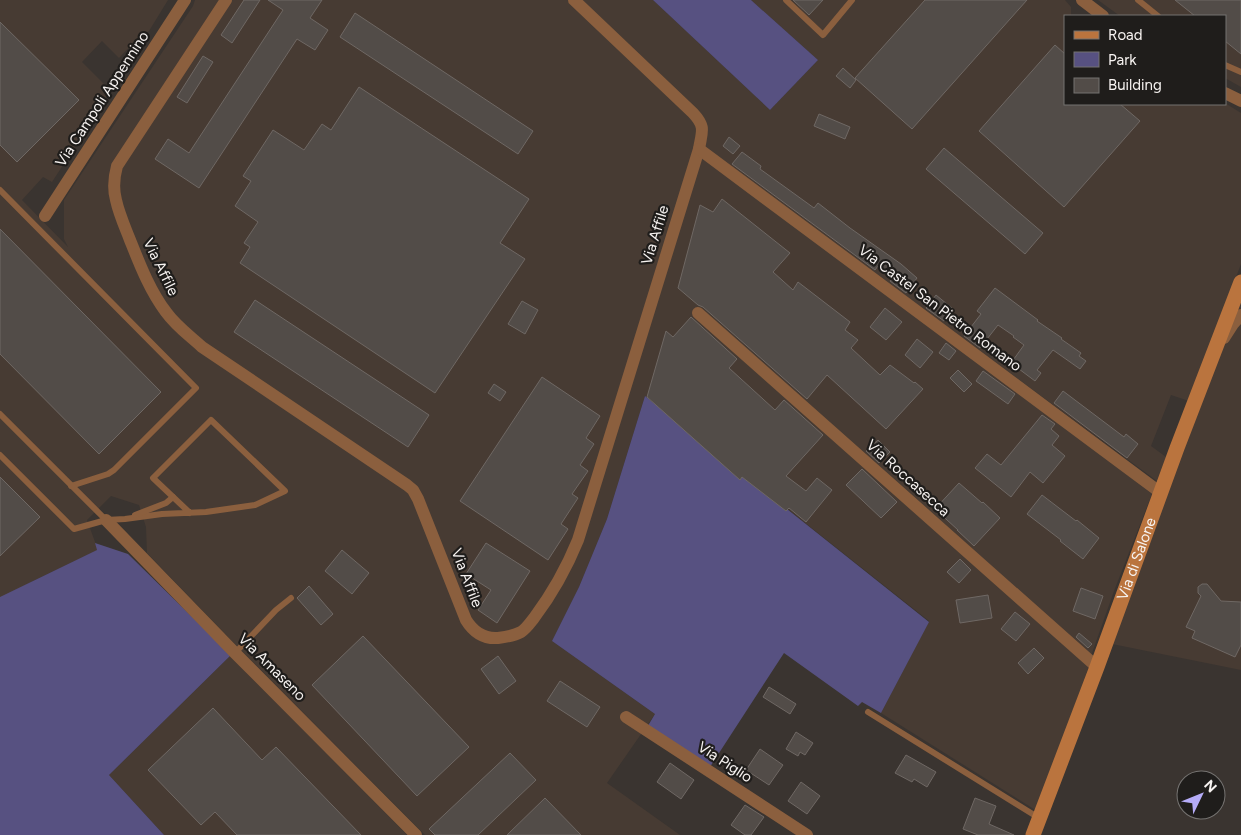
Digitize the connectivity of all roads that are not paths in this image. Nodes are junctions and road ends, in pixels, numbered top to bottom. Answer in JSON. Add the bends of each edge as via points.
{"nodes":[{"id":1,"x":185,"y":0,"type":"edge"},
{"id":2,"x":226,"y":0,"type":"edge"},
{"id":3,"x":574,"y":0,"type":"edge"},
{"id":4,"x":786,"y":0,"type":"edge"},
{"id":5,"x":852,"y":0,"type":"edge"},
{"id":6,"x":1082,"y":0,"type":"edge"},
{"id":7,"x":1138,"y":0,"type":"edge"},
{"id":8,"x":1102,"y":15,"type":"edge"},
{"id":9,"x":1157,"y":15,"type":"edge"},
{"id":10,"x":1226,"y":64,"type":"edge"},
{"id":11,"x":1241,"y":72,"type":"edge"},
{"id":12,"x":1226,"y":93,"type":"edge"},
{"id":13,"x":1241,"y":101,"type":"edge"},
{"id":14,"x":699,"y":149,"type":"junction"},
{"id":15,"x":0,"y":190,"type":"edge"},
{"id":16,"x":45,"y":216,"type":"dead end"},
{"id":17,"x":1241,"y":282,"type":"edge"},
{"id":18,"x":698,"y":313,"type":"dead end"},
{"id":19,"x":1241,"y":315,"type":"edge"},
{"id":20,"x":1212,"y":357,"type":"junction"},
{"id":21,"x":0,"y":414,"type":"edge"},
{"id":22,"x":0,"y":455,"type":"edge"},
{"id":23,"x":71,"y":486,"type":"junction"},
{"id":24,"x":1161,"y":493,"type":"junction"},
{"id":25,"x":173,"y":497,"type":"junction"},
{"id":26,"x":190,"y":513,"type":"junction"},
{"id":27,"x":125,"y":519,"type":"junction"},
{"id":28,"x":106,"y":520,"type":"junction"},
{"id":29,"x":292,"y":598,"type":"dead end"},
{"id":30,"x":235,"y":653,"type":"junction"},
{"id":31,"x":1097,"y":667,"type":"junction"},
{"id":32,"x":868,"y":712,"type":"dead end"},
{"id":33,"x":626,"y":717,"type":"dead end"},
{"id":34,"x":1039,"y":818,"type":"junction"},
{"id":35,"x":416,"y":835,"type":"edge"},
{"id":36,"x":807,"y":835,"type":"edge"},
{"id":37,"x":1033,"y":835,"type":"edge"}],
"edges":[{"from":1,"to":16,"type":"street","name":"Via Campoli Appennino"},
{"from":2,"to":14,"type":"street","name":"Via Affile","via":[[117,166],[114,184],[121,217],[158,300],[177,325],[202,347],[412,490],[466,620],[483,636],[507,637],[522,631],[541,609],[574,550]]},
{"from":3,"to":14,"type":"street","name":"Via Affile","via":[[700,121]]},
{"from":4,"to":5,"type":"lane","via":[[823,35]]},
{"from":6,"to":8,"type":"street"},
{"from":7,"to":9,"type":"lane"},
{"from":10,"to":11,"type":"lane"},
{"from":12,"to":13,"type":"street"},
{"from":14,"to":24,"type":"street","name":"Via Castel San Pietro Romano"},
{"from":15,"to":23,"type":"lane","via":[[196,388],[114,470]]},
{"from":17,"to":20,"type":"street","name":"Via di Salone"},
{"from":18,"to":31,"type":"street","name":"Via Roccasecca"},
{"from":19,"to":20,"type":"street"},
{"from":20,"to":24,"type":"street","name":"Via di Salone"},
{"from":21,"to":23,"type":"lane"},
{"from":22,"to":28,"type":"lane","via":[[74,529]]},
{"from":23,"to":28,"type":"lane"},
{"from":24,"to":31,"type":"street","name":"Via di Salone"},
{"from":25,"to":26,"type":"lane"},
{"from":25,"to":26,"type":"lane","via":[[153,478],[211,420],[285,491],[255,504]]},
{"from":25,"to":27,"type":"lane","via":[[166,503]]},
{"from":26,"to":27,"type":"lane"},
{"from":27,"to":28,"type":"lane"},
{"from":28,"to":30,"type":"street","name":"Via Amaseno"},
{"from":29,"to":30,"type":"lane"},
{"from":30,"to":35,"type":"street","name":"Via Amaseno"},
{"from":31,"to":34,"type":"street","name":"Via di Salone"},
{"from":32,"to":34,"type":"lane"},
{"from":33,"to":36,"type":"street","name":"Via Piglio"},
{"from":34,"to":37,"type":"street","name":"Via di Salone"}]}
